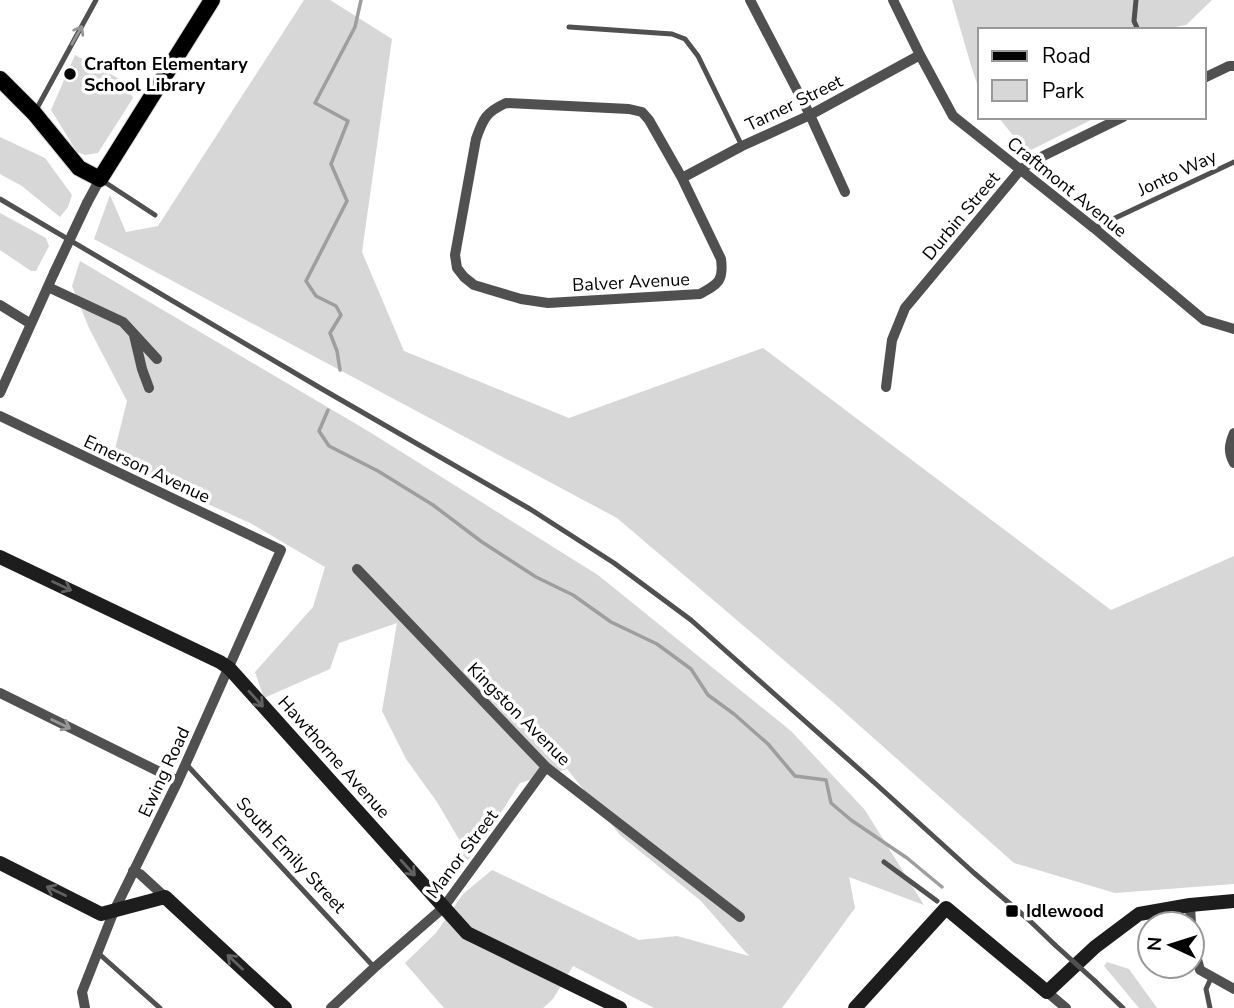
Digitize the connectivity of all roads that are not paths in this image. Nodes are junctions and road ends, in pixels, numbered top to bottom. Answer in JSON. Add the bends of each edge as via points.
{"nodes":[{"id":1,"x":96,"y":0,"type":"edge"},
{"id":2,"x":212,"y":0,"type":"edge"},
{"id":3,"x":750,"y":0,"type":"edge"},
{"id":4,"x":893,"y":0,"type":"edge"},
{"id":5,"x":1136,"y":0,"type":"edge"},
{"id":6,"x":569,"y":27,"type":"dead end"},
{"id":7,"x":1137,"y":28,"type":"edge"},
{"id":8,"x":920,"y":55,"type":"junction"},
{"id":9,"x":1234,"y":66,"type":"edge"},
{"id":10,"x":1206,"y":77,"type":"edge"},
{"id":11,"x":0,"y":79,"type":"edge"},
{"id":12,"x":34,"y":113,"type":"junction"},
{"id":13,"x":810,"y":115,"type":"junction"},
{"id":14,"x":1119,"y":119,"type":"edge"},
{"id":15,"x":742,"y":146,"type":"junction"},
{"id":16,"x":1234,"y":162,"type":"edge"},
{"id":17,"x":1021,"y":169,"type":"junction"},
{"id":18,"x":682,"y":178,"type":"junction"},
{"id":19,"x":100,"y":179,"type":"junction"},
{"id":20,"x":845,"y":192,"type":"dead end"},
{"id":21,"x":0,"y":199,"type":"edge"},
{"id":22,"x":155,"y":215,"type":"dead end"},
{"id":23,"x":1094,"y":228,"type":"junction"},
{"id":24,"x":48,"y":287,"type":"junction"},
{"id":25,"x":0,"y":305,"type":"edge"},
{"id":26,"x":31,"y":324,"type":"junction"},
{"id":27,"x":1234,"y":329,"type":"edge"},
{"id":28,"x":134,"y":334,"type":"junction"},
{"id":29,"x":157,"y":359,"type":"dead end"},
{"id":30,"x":886,"y":387,"type":"dead end"},
{"id":31,"x":149,"y":388,"type":"dead end"},
{"id":32,"x":0,"y":393,"type":"edge"},
{"id":33,"x":0,"y":416,"type":"edge"},
{"id":34,"x":1234,"y":433,"type":"edge"},
{"id":35,"x":1234,"y":463,"type":"edge"},
{"id":36,"x":281,"y":550,"type":"joint"},
{"id":37,"x":0,"y":557,"type":"edge"},
{"id":38,"x":357,"y":569,"type":"dead end"},
{"id":39,"x":229,"y":668,"type":"junction"},
{"id":40,"x":0,"y":694,"type":"edge"},
{"id":41,"x":186,"y":764,"type":"junction"},
{"id":42,"x":546,"y":767,"type":"junction"},
{"id":43,"x":178,"y":781,"type":"junction"},
{"id":44,"x":884,"y":862,"type":"dead end"},
{"id":45,"x":0,"y":863,"type":"edge"},
{"id":46,"x":134,"y":871,"type":"junction"},
{"id":47,"x":164,"y":897,"type":"junction"},
{"id":48,"x":1234,"y":901,"type":"edge"},
{"id":49,"x":942,"y":904,"type":"junction"},
{"id":50,"x":1190,"y":905,"type":"junction"},
{"id":51,"x":443,"y":908,"type":"junction"},
{"id":52,"x":1190,"y":910,"type":"edge"},
{"id":53,"x":114,"y":911,"type":"junction"},
{"id":54,"x":740,"y":917,"type":"dead end"},
{"id":55,"x":97,"y":952,"type":"junction"},
{"id":56,"x":374,"y":968,"type":"junction"},
{"id":57,"x":1206,"y":973,"type":"edge"},
{"id":58,"x":1212,"y":976,"type":"junction"},
{"id":59,"x":1234,"y":989,"type":"edge"},
{"id":60,"x":1047,"y":992,"type":"junction"},
{"id":61,"x":85,"y":1008,"type":"edge"},
{"id":62,"x":160,"y":1008,"type":"edge"},
{"id":63,"x":285,"y":1008,"type":"edge"},
{"id":64,"x":331,"y":1008,"type":"edge"},
{"id":65,"x":620,"y":1008,"type":"edge"},
{"id":66,"x":855,"y":1008,"type":"edge"},
{"id":67,"x":1066,"y":1008,"type":"edge"},
{"id":68,"x":1123,"y":1008,"type":"edge"},
{"id":69,"x":1210,"y":1008,"type":"edge"}],
"edges":[{"from":12,"to":1,"type":"lane","one_way":true},
{"from":2,"to":19,"type":"main road"},
{"from":3,"to":13,"type":"street"},
{"from":4,"to":8,"type":"street","name":"Craftmont Avenue"},
{"from":5,"to":7,"type":"lane"},
{"from":6,"to":15,"type":"lane","via":[[673,34],[685,39]]},
{"from":8,"to":13,"type":"street","name":"Tarner Street"},
{"from":8,"to":17,"type":"street","name":"Craftmont Avenue","via":[[953,116]]},
{"from":9,"to":10,"type":"street"},
{"from":11,"to":12,"type":"main road"},
{"from":12,"to":19,"type":"main road","via":[[79,167]]},
{"from":13,"to":15,"type":"street","name":"Tarner Street"},
{"from":13,"to":20,"type":"street"},
{"from":14,"to":17,"type":"street","name":"Durbin Street"},
{"from":15,"to":18,"type":"street","name":"Tarner Street"},
{"from":16,"to":23,"type":"lane","name":"Jonto Way"},
{"from":17,"to":23,"type":"street","name":"Craftmont Avenue"},
{"from":17,"to":30,"type":"street","name":"Durbin Street","via":[[905,308],[892,340]]},
{"from":18,"to":18,"type":"street","name":"Balver Avenue","via":[[722,260],[723,273],[715,286],[700,294],[548,303],[474,285],[457,268],[455,256],[476,139],[482,121],[506,103],[642,113]]},
{"from":19,"to":22,"type":"lane"},
{"from":19,"to":24,"type":"street","bridge":true},
{"from":21,"to":68,"type":"lane","bridge":true,"via":[[530,509],[614,563],[691,620]]},
{"from":23,"to":27,"type":"street","name":"Craftmont Avenue","via":[[1204,320]]},
{"from":24,"to":26,"type":"street"},
{"from":24,"to":28,"type":"street","via":[[123,322]]},
{"from":25,"to":26,"type":"street"},
{"from":26,"to":32,"type":"street"},
{"from":28,"to":29,"type":"street"},
{"from":28,"to":31,"type":"street"},
{"from":33,"to":36,"type":"street","name":"Emerson Avenue"},
{"from":34,"to":35,"type":"street","via":[[1229,454]]},
{"from":36,"to":39,"type":"street","name":"Ewing Road"},
{"from":37,"to":39,"type":"street","name":"Hawthorne Avenue","one_way":true},
{"from":38,"to":42,"type":"street","name":"Kingston Avenue"},
{"from":39,"to":41,"type":"street","name":"Ewing Road"},
{"from":39,"to":51,"type":"street","name":"Hawthorne Avenue","one_way":true},
{"from":40,"to":43,"type":"street","one_way":true},
{"from":41,"to":43,"type":"street","name":"Ewing Road"},
{"from":41,"to":56,"type":"lane","name":"South Emily Street"},
{"from":42,"to":51,"type":"street","name":"Manor Street"},
{"from":42,"to":54,"type":"street","name":"Kingston Avenue"},
{"from":43,"to":46,"type":"street","name":"Ewing Road"},
{"from":44,"to":49,"type":"lane"},
{"from":53,"to":45,"type":"street","one_way":true,"via":[[101,914]]},
{"from":46,"to":47,"type":"street"},
{"from":46,"to":53,"type":"street","name":"Ewing Road"},
{"from":47,"to":53,"type":"street"},
{"from":63,"to":47,"type":"street","one_way":true},
{"from":48,"to":50,"type":"street"},
{"from":49,"to":60,"type":"street"},
{"from":49,"to":66,"type":"street"},
{"from":50,"to":52,"type":"street"},
{"from":50,"to":60,"type":"street","via":[[1139,915]]},
{"from":51,"to":56,"type":"street","name":"Manor Street"},
{"from":51,"to":65,"type":"street","name":"Hawthorne Avenue","via":[[467,933]]},
{"from":53,"to":55,"type":"street","name":"Ewing Road"},
{"from":55,"to":61,"type":"street","name":"Ewing Road","via":[[82,992]]},
{"from":55,"to":62,"type":"lane"},
{"from":56,"to":64,"type":"street","name":"Manor Street"},
{"from":57,"to":58,"type":"street"},
{"from":58,"to":59,"type":"street"},
{"from":58,"to":69,"type":"lane","via":[[1206,989]]},
{"from":60,"to":67,"type":"street"}]}
